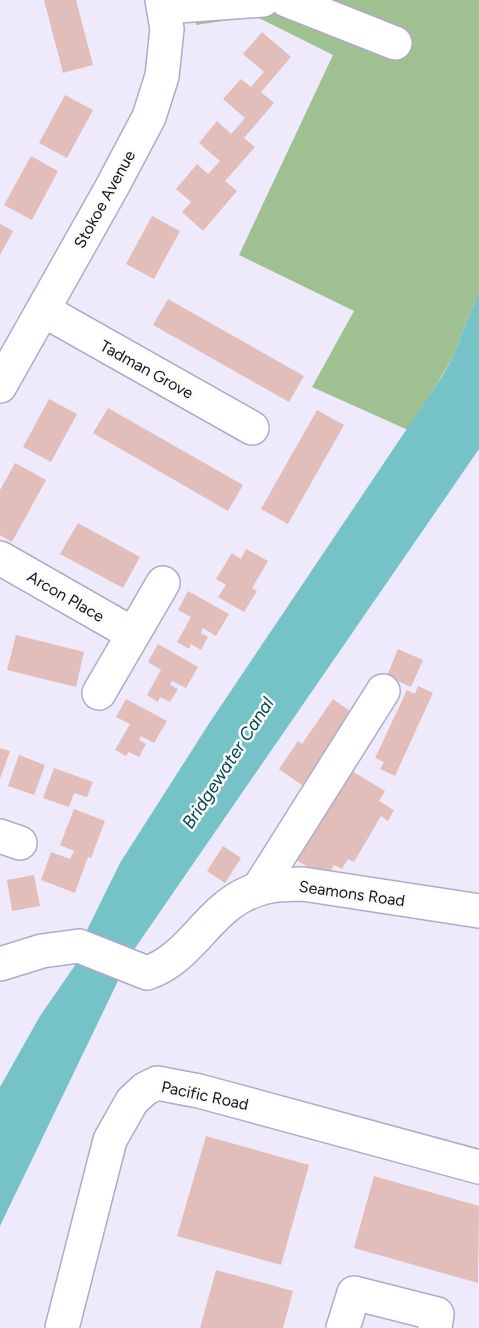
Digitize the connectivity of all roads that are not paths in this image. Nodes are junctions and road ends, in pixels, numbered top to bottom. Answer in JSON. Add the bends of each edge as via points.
{"nodes":[{"id":1,"x":263,"y":0,"type":"edge"},
{"id":2,"x":286,"y":0,"type":"edge"},
{"id":3,"x":163,"y":3,"type":"edge"},
{"id":4,"x":395,"y":43,"type":"dead end"},
{"id":5,"x":43,"y":310,"type":"junction"},
{"id":6,"x":0,"y":386,"type":"edge"},
{"id":7,"x":252,"y":428,"type":"dead end"},
{"id":8,"x":0,"y":558,"type":"edge"},
{"id":9,"x":163,"y":583,"type":"dead end"},
{"id":10,"x":133,"y":634,"type":"junction"},
{"id":11,"x":383,"y":691,"type":"dead end"},
{"id":12,"x":99,"y":693,"type":"dead end"},
{"id":13,"x":259,"y":888,"type":"junction"},
{"id":14,"x":479,"y":911,"type":"edge"},
{"id":15,"x":0,"y":964,"type":"edge"},
{"id":16,"x":479,"y":1167,"type":"edge"},
{"id":17,"x":62,"y":1328,"type":"edge"},
{"id":18,"x":343,"y":1328,"type":"edge"},
{"id":19,"x":435,"y":1328,"type":"edge"}],
"edges":[{"from":1,"to":3,"type":"street"},
{"from":2,"to":4,"type":"street"},
{"from":3,"to":5,"type":"street","name":"Stokoe Avenue","via":[[168,29],[162,76],[149,117]]},
{"from":5,"to":6,"type":"street","name":"Stokoe Avenue"},
{"from":5,"to":7,"type":"street","name":"Tadman Grove"},
{"from":8,"to":10,"type":"street","name":"Arcon Place"},
{"from":9,"to":10,"type":"street"},
{"from":10,"to":12,"type":"street"},
{"from":11,"to":13,"type":"street"},
{"from":13,"to":14,"type":"street","name":"Seamons Road","via":[[303,884]]},
{"from":13,"to":15,"type":"street","name":"Seamons Road","via":[[226,908],[173,960],[147,973],[79,946],[42,951]]},
{"from":16,"to":17,"type":"street","name":"Pacific Road","via":[[157,1083],[132,1101],[110,1140]]},
{"from":18,"to":19,"type":"street","via":[[354,1293],[437,1314]]}]}
